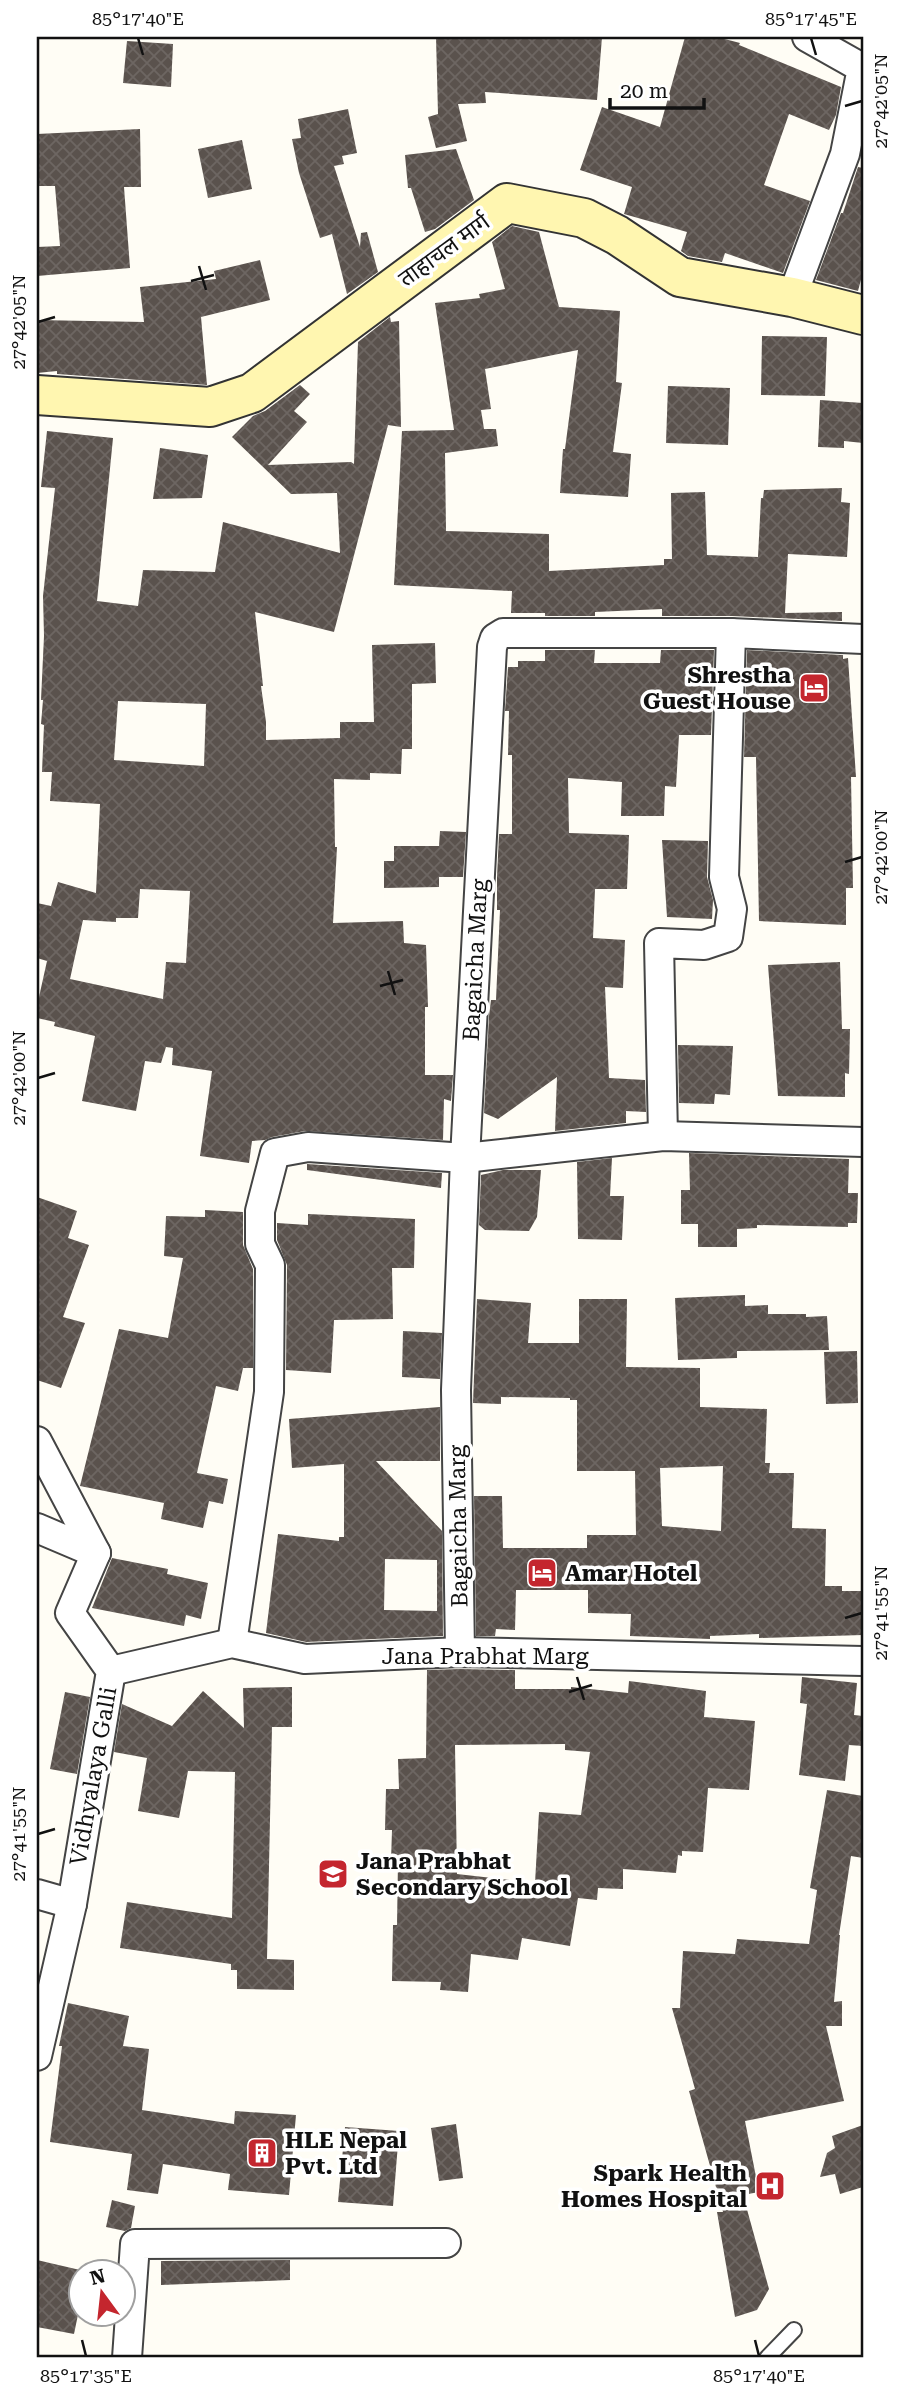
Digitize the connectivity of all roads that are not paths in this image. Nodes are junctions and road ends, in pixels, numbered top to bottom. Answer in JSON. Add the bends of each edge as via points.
{"nodes":[{"id":1,"x":807,"y":37,"type":"edge"},
{"id":2,"x":792,"y":297,"type":"junction"},
{"id":3,"x":863,"y":315,"type":"edge"},
{"id":4,"x":37,"y":395,"type":"edge"},
{"id":5,"x":732,"y":633,"type":"junction"},
{"id":6,"x":863,"y":639,"type":"edge"},
{"id":7,"x":663,"y":1136,"type":"junction"},
{"id":8,"x":863,"y":1142,"type":"edge"},
{"id":9,"x":465,"y":1158,"type":"junction"},
{"id":10,"x":37,"y":1441,"type":"edge"},
{"id":11,"x":37,"y":1528,"type":"edge"},
{"id":12,"x":96,"y":1553,"type":"junction"},
{"id":13,"x":232,"y":1643,"type":"junction"},
{"id":14,"x":460,"y":1652,"type":"junction"},
{"id":15,"x":863,"y":1661,"type":"edge"},
{"id":16,"x":111,"y":1671,"type":"junction"},
{"id":17,"x":37,"y":1894,"type":"edge"},
{"id":18,"x":72,"y":1904,"type":"junction"},
{"id":19,"x":37,"y":2056,"type":"edge"},
{"id":20,"x":446,"y":2242,"type":"dead end"},
{"id":21,"x":794,"y":2330,"type":"dead end"},
{"id":22,"x":127,"y":2358,"type":"edge"},
{"id":23,"x":767,"y":2358,"type":"edge"}],
"edges":[{"from":1,"to":2,"type":"street","via":[[862,68],[845,154]]},
{"from":2,"to":3,"type":"street","name":"ताहाचल मार्ग"},
{"from":2,"to":4,"type":"street","name":"ताहाचल मार्ग","via":[[680,277],[584,218],[507,203],[252,393],[210,407]]},
{"from":5,"to":6,"type":"street","name":"Bagaicha Marg"},
{"from":5,"to":7,"type":"street","via":[[724,877],[732,909],[728,937],[704,945],[660,943]]},
{"from":5,"to":9,"type":"street","name":"Bagaicha Marg","via":[[503,633],[495,638]]},
{"from":7,"to":8,"type":"street"},
{"from":7,"to":9,"type":"street"},
{"from":9,"to":13,"type":"street","via":[[308,1147],[275,1153],[260,1211],[260,1244],[270,1265],[269,1392]]},
{"from":9,"to":14,"type":"street","name":"Bagaicha Marg","via":[[456,1390]]},
{"from":10,"to":12,"type":"street"},
{"from":11,"to":12,"type":"street"},
{"from":12,"to":16,"type":"street","name":"Vidhyalaya Galli","via":[[71,1612]]},
{"from":13,"to":14,"type":"street","name":"Jana Prabhat Marg","via":[[305,1659]]},
{"from":13,"to":16,"type":"street","name":"Jana Prabhat Marg"},
{"from":14,"to":15,"type":"street","name":"Jana Prabhat Marg"},
{"from":16,"to":18,"type":"street","name":"Vidhyalaya Galli"},
{"from":17,"to":18,"type":"street"},
{"from":18,"to":19,"type":"street","name":"Vidhyalaya Galli"},
{"from":20,"to":22,"type":"street","via":[[135,2244]]},
{"from":21,"to":23,"type":"lane"}]}
